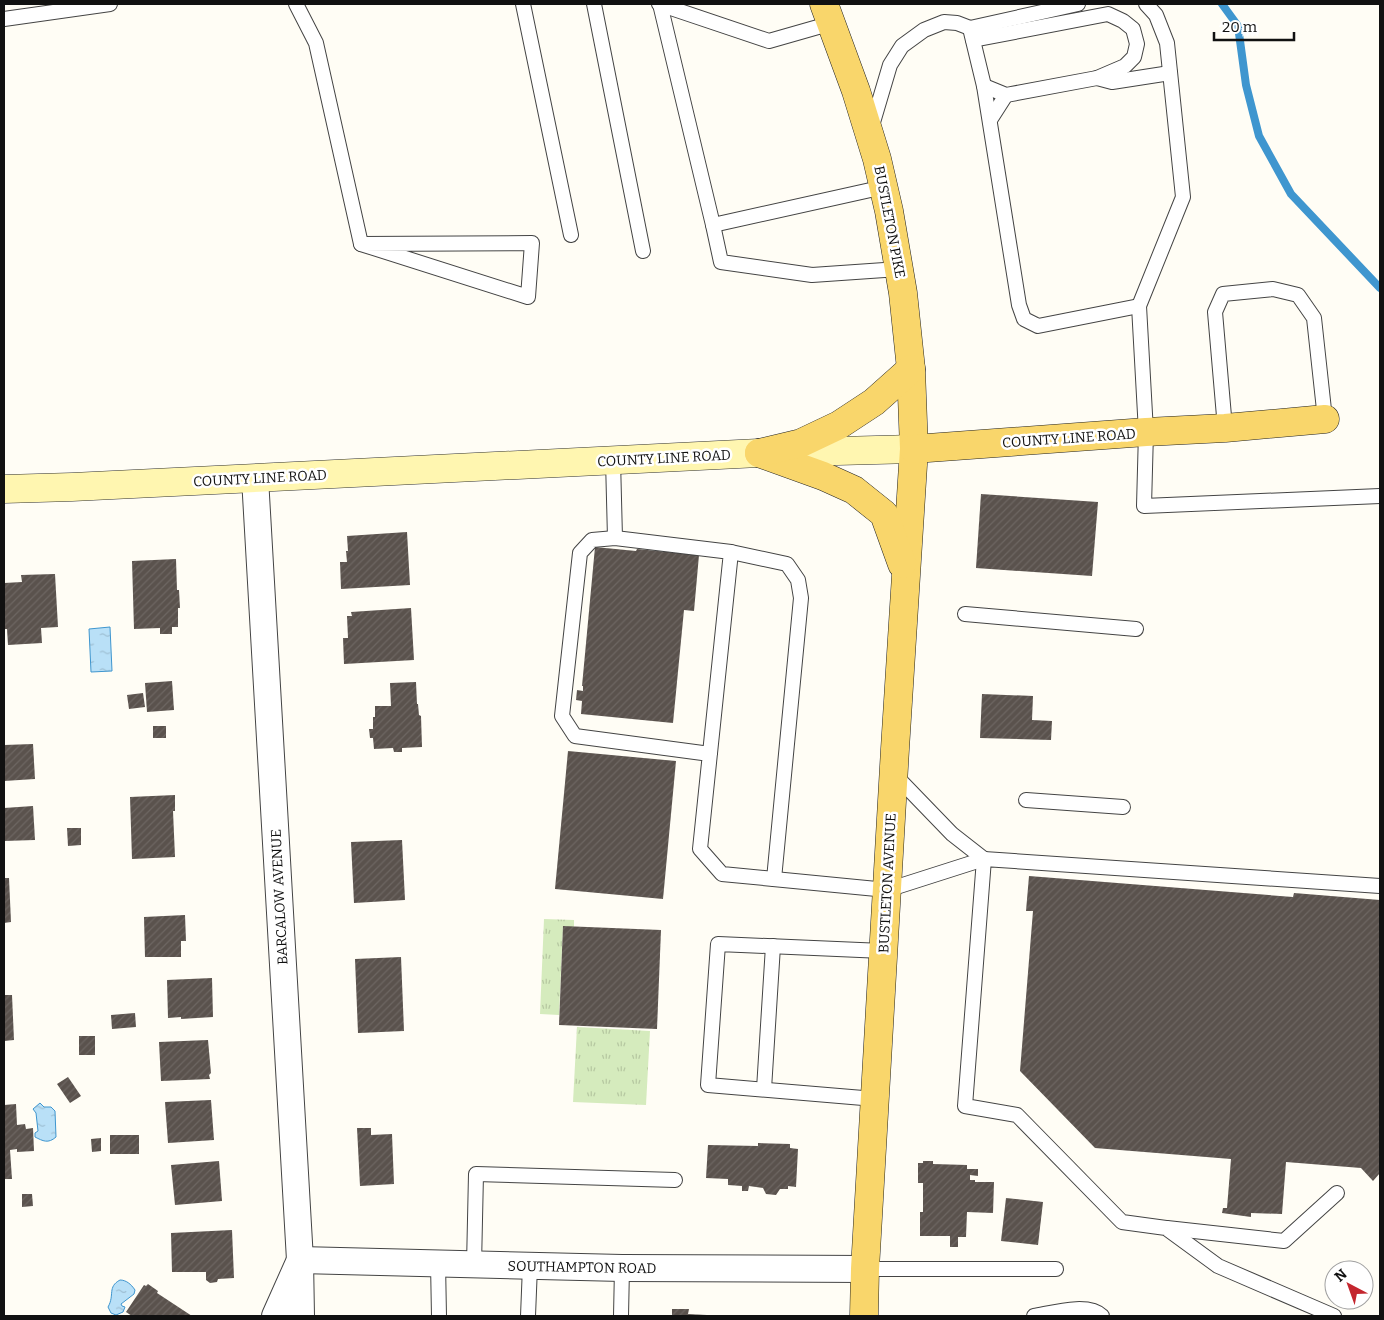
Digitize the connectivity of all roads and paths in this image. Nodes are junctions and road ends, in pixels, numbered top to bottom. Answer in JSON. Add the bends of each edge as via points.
{"nodes":[{"id":1,"x":110,"y":4,"type":"edge"},
{"id":2,"x":296,"y":4,"type":"edge"},
{"id":3,"x":523,"y":4,"type":"edge"},
{"id":4,"x":594,"y":4,"type":"edge"},
{"id":5,"x":659,"y":4,"type":"edge"},
{"id":6,"x":1078,"y":4,"type":"edge"},
{"id":7,"x":1146,"y":4,"type":"edge"},
{"id":8,"x":828,"y":14,"type":"edge"},
{"id":9,"x":4,"y":19,"type":"edge"},
{"id":10,"x":971,"y":34,"type":"junction"},
{"id":11,"x":1170,"y":73,"type":"junction"},
{"id":12,"x":1097,"y":78,"type":"junction"},
{"id":13,"x":984,"y":86,"type":"junction"},
{"id":14,"x":1006,"y":95,"type":"junction"},
{"id":15,"x":990,"y":120,"type":"junction"},
{"id":16,"x":870,"y":134,"type":"junction"},
{"id":17,"x":884,"y":187,"type":"junction"},
{"id":18,"x":712,"y":225,"type":"junction"},
{"id":19,"x":571,"y":235,"type":"dead end"},
{"id":20,"x":362,"y":244,"type":"junction"},
{"id":21,"x":643,"y":251,"type":"dead end"},
{"id":22,"x":899,"y":269,"type":"junction"},
{"id":23,"x":1138,"y":306,"type":"junction"},
{"id":24,"x":911,"y":369,"type":"junction"},
{"id":25,"x":1325,"y":420,"type":"joint"},
{"id":26,"x":1225,"y":428,"type":"junction"},
{"id":27,"x":1146,"y":432,"type":"junction"},
{"id":28,"x":914,"y":449,"type":"junction"},
{"id":29,"x":759,"y":453,"type":"junction"},
{"id":30,"x":613,"y":460,"type":"junction"},
{"id":31,"x":255,"y":478,"type":"junction"},
{"id":32,"x":4,"y":489,"type":"edge"},
{"id":33,"x":1380,"y":496,"type":"edge"},
{"id":34,"x":615,"y":538,"type":"junction"},
{"id":35,"x":731,"y":552,"type":"junction"},
{"id":36,"x":906,"y":575,"type":"junction"},
{"id":37,"x":965,"y":614,"type":"dead end"},
{"id":38,"x":1136,"y":629,"type":"dead end"},
{"id":39,"x":710,"y":754,"type":"junction"},
{"id":40,"x":894,"y":774,"type":"junction"},
{"id":41,"x":1026,"y":800,"type":"dead end"},
{"id":42,"x":1123,"y":807,"type":"dead end"},
{"id":43,"x":984,"y":859,"type":"junction"},
{"id":44,"x":774,"y":879,"type":"junction"},
{"id":45,"x":1380,"y":886,"type":"edge"},
{"id":46,"x":887,"y":890,"type":"junction"},
{"id":47,"x":773,"y":946,"type":"junction"},
{"id":48,"x":883,"y":951,"type":"junction"},
{"id":49,"x":764,"y":1089,"type":"junction"},
{"id":50,"x":875,"y":1099,"type":"junction"},
{"id":51,"x":675,"y":1180,"type":"dead end"},
{"id":52,"x":1337,"y":1193,"type":"dead end"},
{"id":53,"x":1166,"y":1228,"type":"junction"},
{"id":54,"x":300,"y":1260,"type":"junction"},
{"id":55,"x":438,"y":1263,"type":"junction"},
{"id":56,"x":474,"y":1264,"type":"junction"},
{"id":57,"x":530,"y":1266,"type":"junction"},
{"id":58,"x":622,"y":1268,"type":"junction"},
{"id":59,"x":865,"y":1269,"type":"junction"},
{"id":60,"x":1056,"y":1269,"type":"dead end"},
{"id":61,"x":275,"y":1316,"type":"edge"},
{"id":62,"x":302,"y":1316,"type":"edge"},
{"id":63,"x":439,"y":1316,"type":"edge"},
{"id":64,"x":528,"y":1316,"type":"edge"},
{"id":65,"x":621,"y":1316,"type":"edge"},
{"id":66,"x":864,"y":1316,"type":"edge"},
{"id":67,"x":1034,"y":1316,"type":"edge"},
{"id":68,"x":1102,"y":1316,"type":"edge"},
{"id":69,"x":1334,"y":1316,"type":"edge"}],
"edges":[{"from":1,"to":9,"type":"lane"},
{"from":2,"to":20,"type":"lane","via":[[316,43]]},
{"from":3,"to":19,"type":"lane"},
{"from":4,"to":21,"type":"lane"},
{"from":5,"to":8,"type":"lane","via":[[769,41]]},
{"from":5,"to":18,"type":"lane"},
{"from":6,"to":10,"type":"lane"},
{"from":7,"to":11,"type":"lane","via":[[1156,15],[1167,43]]},
{"from":8,"to":16,"type":"main road","name":"BUSTLETON PIKE"},
{"from":10,"to":12,"type":"lane","via":[[1108,14],[1133,29],[1137,44],[1134,57],[1125,66]]},
{"from":10,"to":13,"type":"lane"},
{"from":10,"to":16,"type":"lane","via":[[957,23],[944,22],[924,30],[902,46],[890,65]]},
{"from":11,"to":12,"type":"lane","via":[[1112,82]]},
{"from":11,"to":23,"type":"lane","via":[[1183,197]]},
{"from":12,"to":14,"type":"lane"},
{"from":13,"to":14,"type":"lane"},
{"from":13,"to":15,"type":"lane"},
{"from":14,"to":15,"type":"lane"},
{"from":15,"to":23,"type":"lane","via":[[1019,305],[1024,319],[1038,326]]},
{"from":16,"to":17,"type":"main road","name":"BUSTLETON PIKE"},
{"from":17,"to":18,"type":"lane"},
{"from":17,"to":22,"type":"main road","name":"BUSTLETON PIKE"},
{"from":18,"to":22,"type":"lane","via":[[721,262],[812,275]]},
{"from":20,"to":20,"type":"lane","via":[[454,273],[528,297],[532,243]]},
{"from":22,"to":24,"type":"main road","name":"BUSTLETON PIKE"},
{"from":23,"to":27,"type":"lane"},
{"from":24,"to":28,"type":"main road","name":"BUSTLETON PIKE"},
{"from":24,"to":29,"type":"main road","via":[[874,402],[839,425],[801,443]]},
{"from":25,"to":26,"type":"main road","name":"COUNTY LINE ROAD"},
{"from":25,"to":26,"type":"lane","via":[[1314,318],[1298,295],[1273,289],[1223,294],[1215,312]]},
{"from":26,"to":27,"type":"main road","name":"COUNTY LINE ROAD"},
{"from":27,"to":28,"type":"main road","name":"COUNTY LINE ROAD"},
{"from":27,"to":33,"type":"lane","via":[[1144,506]]},
{"from":28,"to":29,"type":"main road","name":"COUNTY LINE ROAD"},
{"from":28,"to":36,"type":"main road","name":"BUSTLETON AVENUE"},
{"from":29,"to":30,"type":"main road","name":"COUNTY LINE ROAD"},
{"from":29,"to":36,"type":"main road","via":[[854,490],[884,514]]},
{"from":30,"to":31,"type":"main road","name":"COUNTY LINE ROAD"},
{"from":30,"to":34,"type":"lane"},
{"from":31,"to":32,"type":"main road","name":"COUNTY LINE ROAD"},
{"from":31,"to":54,"type":"street","name":"BARCALOW AVENUE"},
{"from":34,"to":35,"type":"lane"},
{"from":34,"to":39,"type":"lane","via":[[592,540],[580,553],[562,716],[575,736]]},
{"from":35,"to":39,"type":"lane"},
{"from":35,"to":44,"type":"lane","via":[[786,564],[798,580],[801,598]]},
{"from":36,"to":40,"type":"main road","name":"BUSTLETON AVENUE"},
{"from":37,"to":38,"type":"lane"},
{"from":39,"to":44,"type":"lane","via":[[700,849],[722,874]]},
{"from":40,"to":43,"type":"lane","via":[[952,834]]},
{"from":40,"to":46,"type":"main road","name":"BUSTLETON AVENUE"},
{"from":41,"to":42,"type":"lane"},
{"from":43,"to":45,"type":"lane"},
{"from":43,"to":46,"type":"lane"},
{"from":43,"to":53,"type":"lane","via":[[965,1106],[1016,1115],[1122,1222]]},
{"from":44,"to":46,"type":"lane"},
{"from":46,"to":48,"type":"main road","name":"BUSTLETON AVENUE"},
{"from":47,"to":48,"type":"lane"},
{"from":47,"to":49,"type":"lane"},
{"from":47,"to":49,"type":"lane","via":[[718,944],[708,1084]]},
{"from":48,"to":50,"type":"main road","name":"BUSTLETON AVENUE"},
{"from":49,"to":50,"type":"lane"},
{"from":50,"to":59,"type":"main road","name":"BUSTLETON AVENUE"},
{"from":51,"to":56,"type":"lane","via":[[476,1174]]},
{"from":52,"to":53,"type":"lane","via":[[1284,1241]]},
{"from":53,"to":69,"type":"lane","via":[[1218,1266]]},
{"from":54,"to":55,"type":"street","name":"SOUTHAMPTON ROAD"},
{"from":54,"to":61,"type":"street"},
{"from":54,"to":62,"type":"street","name":"BARCALOW AVENUE"},
{"from":55,"to":56,"type":"street","name":"SOUTHAMPTON ROAD"},
{"from":55,"to":63,"type":"lane"},
{"from":56,"to":57,"type":"street","name":"SOUTHAMPTON ROAD"},
{"from":57,"to":58,"type":"street","name":"SOUTHAMPTON ROAD"},
{"from":57,"to":64,"type":"lane"},
{"from":58,"to":59,"type":"street","name":"SOUTHAMPTON ROAD"},
{"from":58,"to":65,"type":"lane"},
{"from":59,"to":60,"type":"lane"},
{"from":59,"to":66,"type":"main road","name":"BUSTLETON AVENUE"},
{"from":67,"to":68,"type":"lane","via":[[1082,1308]]}]}
